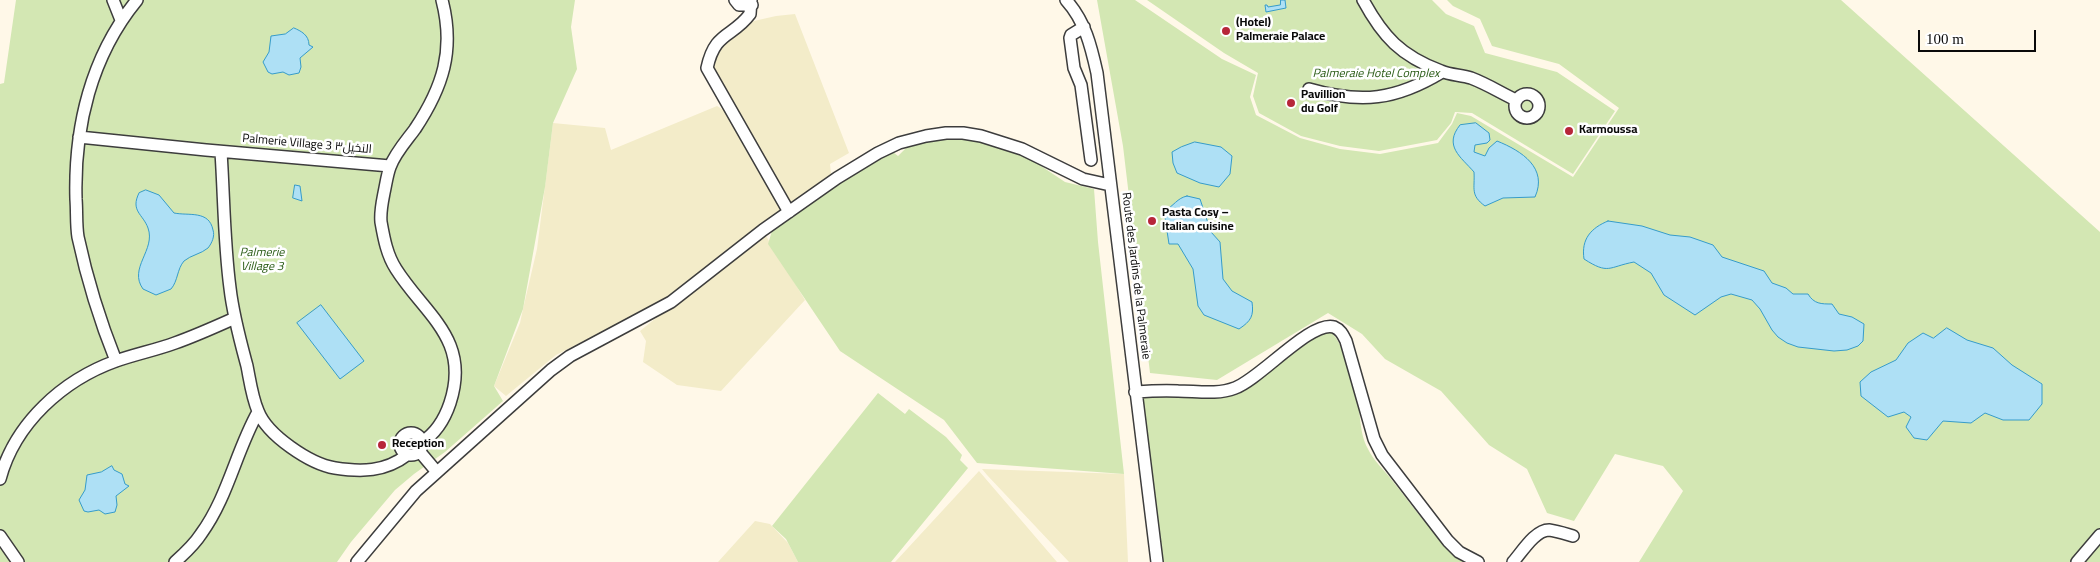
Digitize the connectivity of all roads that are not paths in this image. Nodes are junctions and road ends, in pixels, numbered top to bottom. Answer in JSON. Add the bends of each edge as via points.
{"nodes":[{"id":1,"x":113,"y":0,"type":"edge"},
{"id":2,"x":137,"y":0,"type":"edge"},
{"id":3,"x":442,"y":0,"type":"edge"},
{"id":4,"x":735,"y":0,"type":"edge"},
{"id":5,"x":1066,"y":0,"type":"edge"},
{"id":6,"x":1363,"y":0,"type":"edge"},
{"id":7,"x":752,"y":2,"type":"edge"},
{"id":8,"x":121,"y":20,"type":"junction"},
{"id":9,"x":1084,"y":27,"type":"junction"},
{"id":10,"x":1419,"y":62,"type":"junction"},
{"id":11,"x":1442,"y":72,"type":"junction"},
{"id":12,"x":1422,"y":84,"type":"junction"},
{"id":13,"x":1309,"y":89,"type":"dead end"},
{"id":14,"x":1516,"y":100,"type":"dead end"},
{"id":15,"x":79,"y":136,"type":"junction"},
{"id":16,"x":221,"y":152,"type":"junction"},
{"id":17,"x":1091,"y":160,"type":"dead end"},
{"id":18,"x":390,"y":166,"type":"junction"},
{"id":19,"x":1110,"y":185,"type":"junction"},
{"id":20,"x":789,"y":212,"type":"junction"},
{"id":21,"x":235,"y":318,"type":"junction"},
{"id":22,"x":116,"y":361,"type":"junction"},
{"id":23,"x":1135,"y":392,"type":"junction"},
{"id":24,"x":258,"y":412,"type":"junction"},
{"id":25,"x":421,"y":447,"type":"junction"},
{"id":26,"x":406,"y":454,"type":"junction"},
{"id":27,"x":436,"y":471,"type":"junction"},
{"id":28,"x":0,"y":479,"type":"edge"},
{"id":29,"x":2100,"y":535,"type":"edge"},
{"id":30,"x":0,"y":536,"type":"edge"},
{"id":31,"x":1574,"y":536,"type":"dead end"},
{"id":32,"x":18,"y":562,"type":"edge"},
{"id":33,"x":175,"y":562,"type":"edge"},
{"id":34,"x":357,"y":562,"type":"edge"},
{"id":35,"x":1157,"y":562,"type":"edge"},
{"id":36,"x":1478,"y":562,"type":"edge"},
{"id":37,"x":1513,"y":562,"type":"edge"},
{"id":38,"x":2077,"y":562,"type":"edge"}],
"edges":[{"from":1,"to":8,"type":"street"},
{"from":2,"to":8,"type":"street"},
{"from":3,"to":18,"type":"street","via":[[448,39],[446,67],[436,94]]},
{"from":4,"to":7,"type":"street","via":[[739,4]]},
{"from":5,"to":9,"type":"street","name":"Route des Jardins de la Palmeraie"},
{"from":6,"to":10,"type":"street","via":[[1387,38]]},
{"from":7,"to":20,"type":"street","via":[[752,12],[747,18],[717,42],[707,68]]},
{"from":8,"to":15,"type":"street","via":[[99,62],[86,100]]},
{"from":9,"to":17,"type":"street","via":[[1070,38],[1074,68],[1081,84]]},
{"from":9,"to":19,"type":"street","name":"Route des Jardins de la Palmeraie","via":[[1097,73]]},
{"from":10,"to":11,"type":"street"},
{"from":10,"to":12,"type":"street"},
{"from":11,"to":12,"type":"street"},
{"from":11,"to":14,"type":"street","via":[[1470,78]]},
{"from":12,"to":13,"type":"street","via":[[1397,94],[1371,98],[1350,98]]},
{"from":15,"to":16,"type":"street","name":"Palmerie Village 3 النخيل٣"},
{"from":15,"to":22,"type":"street","via":[[76,185],[78,236],[103,327]]},
{"from":16,"to":18,"type":"street","name":"Palmerie Village 3 النخيل٣"},
{"from":16,"to":21,"type":"street"},
{"from":18,"to":25,"type":"street","via":[[380,213],[386,248],[396,269],[445,333],[455,372],[453,394],[446,414]]},
{"from":19,"to":20,"type":"street","via":[[1068,173],[1008,144],[963,133],[946,133],[889,147]]},
{"from":19,"to":23,"type":"street","name":"Route des Jardins de la Palmeraie"},
{"from":20,"to":27,"type":"street","via":[[671,302],[570,356]]},
{"from":21,"to":22,"type":"street","via":[[175,343]]},
{"from":21,"to":24,"type":"street"},
{"from":22,"to":28,"type":"street","via":[[71,384],[44,406],[24,427],[10,451]]},
{"from":23,"to":35,"type":"street","name":"Route des Jardins de la Palmeraie"},
{"from":23,"to":36,"type":"street","via":[[1216,392],[1237,388],[1312,331],[1333,327],[1346,341],[1374,440],[1382,455],[1448,541]]},
{"from":24,"to":26,"type":"street","via":[[286,444],[307,458],[330,467],[377,470],[390,466]]},
{"from":24,"to":33,"type":"street","via":[[216,509],[201,535]]},
{"from":25,"to":26,"type":"street","via":[[411,456]]},
{"from":25,"to":26,"type":"street","via":[[418,435],[408,433],[400,443]]},
{"from":25,"to":27,"type":"street"},
{"from":27,"to":34,"type":"street","via":[[392,517]]},
{"from":29,"to":38,"type":"street"},
{"from":30,"to":32,"type":"street"},
{"from":31,"to":37,"type":"street","via":[[1543,531]]}]}
